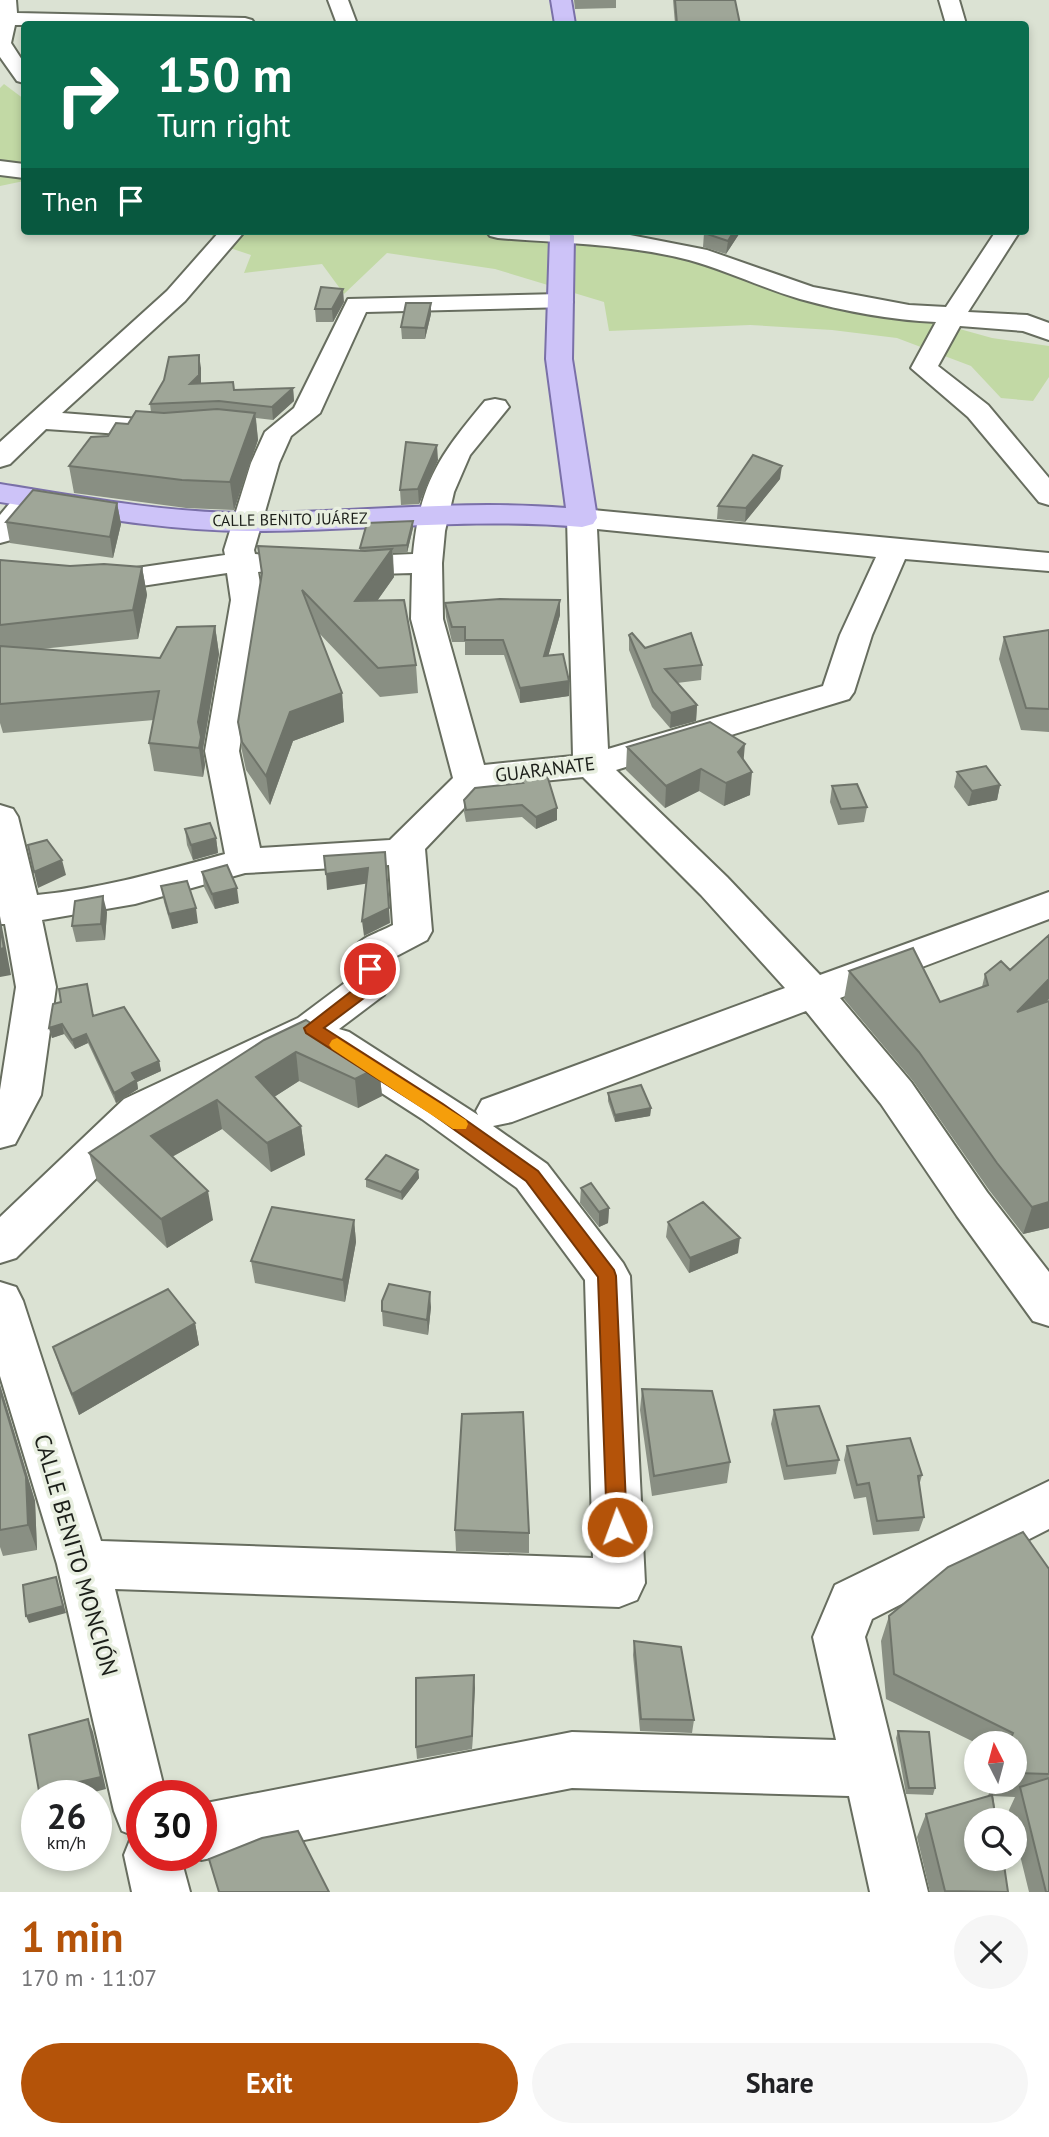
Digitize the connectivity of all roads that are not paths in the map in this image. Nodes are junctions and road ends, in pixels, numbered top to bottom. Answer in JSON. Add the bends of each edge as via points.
{"nodes":[{"id":1,"x":338,"y":0,"type":"edge"},
{"id":2,"x":561,"y":0,"type":"edge"},
{"id":3,"x":949,"y":0,"type":"edge"},
{"id":4,"x":6,"y":10,"type":"edge"},
{"id":5,"x":194,"y":21,"type":"edge"},
{"id":6,"x":346,"y":21,"type":"edge"},
{"id":7,"x":564,"y":21,"type":"edge"},
{"id":8,"x":955,"y":21,"type":"edge"},
{"id":9,"x":21,"y":73,"type":"edge"},
{"id":10,"x":0,"y":168,"type":"edge"},
{"id":11,"x":21,"y":171,"type":"edge"},
{"id":12,"x":229,"y":235,"type":"edge"},
{"id":13,"x":560,"y":235,"type":"edge"},
{"id":14,"x":609,"y":235,"type":"edge"},
{"id":15,"x":703,"y":235,"type":"edge"},
{"id":16,"x":1005,"y":235,"type":"edge"},
{"id":17,"x":687,"y":253,"type":"junction"},
{"id":18,"x":560,"y":302,"type":"junction"},
{"id":19,"x":953,"y":315,"type":"junction"},
{"id":20,"x":1049,"y":332,"type":"edge"},
{"id":21,"x":495,"y":407,"type":"dead end"},
{"id":22,"x":39,"y":420,"type":"junction"},
{"id":23,"x":194,"y":427,"type":"edge"},
{"id":24,"x":0,"y":458,"type":"edge"},
{"id":25,"x":1049,"y":495,"type":"edge"},
{"id":26,"x":14,"y":496,"type":"edge"},
{"id":27,"x":434,"y":515,"type":"junction"},
{"id":28,"x":582,"y":518,"type":"junction"},
{"id":29,"x":246,"y":522,"type":"junction"},
{"id":30,"x":0,"y":534,"type":"edge"},
{"id":31,"x":894,"y":550,"type":"junction"},
{"id":32,"x":241,"y":561,"type":"junction"},
{"id":33,"x":1049,"y":562,"type":"edge"},
{"id":34,"x":427,"y":563,"type":"junction"},
{"id":35,"x":0,"y":576,"type":"edge"},
{"id":36,"x":591,"y":765,"type":"junction"},
{"id":37,"x":471,"y":780,"type":"junction"},
{"id":38,"x":0,"y":817,"type":"edge"},
{"id":39,"x":406,"y":845,"type":"junction"},
{"id":40,"x":245,"y":861,"type":"junction"},
{"id":41,"x":1049,"y":905,"type":"edge"},
{"id":42,"x":11,"y":909,"type":"edge"},
{"id":43,"x":813,"y":993,"type":"junction"},
{"id":44,"x":312,"y":1028,"type":"junction"},
{"id":45,"x":497,"y":1111,"type":"dead end"},
{"id":46,"x":0,"y":1132,"type":"edge"},
{"id":47,"x":0,"y":1245,"type":"edge"},
{"id":48,"x":1044,"y":1293,"type":"edge"},
{"id":49,"x":0,"y":1301,"type":"edge"},
{"id":50,"x":1049,"y":1504,"type":"edge"},
{"id":51,"x":83,"y":1563,"type":"junction"},
{"id":52,"x":870,"y":1769,"type":"junction"},
{"id":53,"x":135,"y":1780,"type":"edge"},
{"id":54,"x":217,"y":1829,"type":"edge"},
{"id":55,"x":156,"y":1871,"type":"edge"},
{"id":56,"x":161,"y":1892,"type":"edge"},
{"id":57,"x":899,"y":1892,"type":"edge"}],
"edges":[{"from":1,"to":6,"type":"street"},
{"from":2,"to":7,"type":"main road"},
{"from":3,"to":8,"type":"street"},
{"from":4,"to":5,"type":"street"},
{"from":4,"to":9,"type":"street","via":[[1,43]]},
{"from":10,"to":11,"type":"street"},
{"from":12,"to":22,"type":"street","via":[[176,296]]},
{"from":13,"to":18,"type":"main road"},
{"from":14,"to":17,"type":"street"},
{"from":15,"to":17,"type":"street"},
{"from":16,"to":19,"type":"street"},
{"from":17,"to":19,"type":"street","via":[[807,293],[909,313]]},
{"from":18,"to":28,"type":"main road","via":[[559,359]]},
{"from":18,"to":29,"type":"street","via":[[357,304],[306,413],[267,431],[265,463]]},
{"from":19,"to":20,"type":"street","via":[[1027,323]]},
{"from":19,"to":25,"type":"street","via":[[924,368],[978,411]]},
{"from":21,"to":27,"type":"street","via":[[457,453]]},
{"from":22,"to":23,"type":"street"},
{"from":22,"to":24,"type":"street"},
{"from":26,"to":29,"type":"main road","name":"CALLE BENITO JUÁREZ"},
{"from":26,"to":30,"type":"street"},
{"from":27,"to":28,"type":"main road","name":"CALLE BENITO JUÁREZ","via":[[497,511]]},
{"from":27,"to":29,"type":"main road","name":"CALLE BENITO JUÁREZ"},
{"from":27,"to":34,"type":"street"},
{"from":28,"to":31,"type":"street"},
{"from":28,"to":36,"type":"street"},
{"from":29,"to":32,"type":"street"},
{"from":31,"to":33,"type":"street"},
{"from":31,"to":36,"type":"street","name":"GUARANATE","via":[[856,635],[837,692]]},
{"from":32,"to":34,"type":"street","via":[[367,567]]},
{"from":32,"to":35,"type":"street","via":[[146,579],[76,583]]},
{"from":32,"to":40,"type":"street","via":[[247,600],[222,751]]},
{"from":34,"to":37,"type":"street","via":[[427,619]]},
{"from":36,"to":37,"type":"street","name":"GUARANATE"},
{"from":36,"to":43,"type":"street","via":[[714,886]]},
{"from":37,"to":39,"type":"street","name":"GUARANATE"},
{"from":38,"to":42,"type":"street"},
{"from":39,"to":40,"type":"street","via":[[400,852]]},
{"from":39,"to":44,"type":"street","via":[[413,932],[370,953],[370,985]]},
{"from":40,"to":42,"type":"street","via":[[123,894]]},
{"from":41,"to":43,"type":"street"},
{"from":42,"to":46,"type":"street","via":[[36,987],[20,1095]]},
{"from":43,"to":45,"type":"street"},
{"from":43,"to":48,"type":"street","via":[[895,1093]]},
{"from":44,"to":47,"type":"street","via":[[139,1110]]},
{"from":44,"to":51,"type":"street","via":[[532,1176],[607,1276],[619,1583]]},
{"from":49,"to":51,"type":"street","name":"CALLE BENITO MONCIÓN"},
{"from":50,"to":52,"type":"street","via":[[853,1602],[839,1637]]},
{"from":51,"to":53,"type":"street","name":"CALLE BENITO MONCIÓN"},
{"from":52,"to":54,"type":"street","via":[[572,1760]]},
{"from":52,"to":57,"type":"street"},
{"from":55,"to":56,"type":"street"}]}
